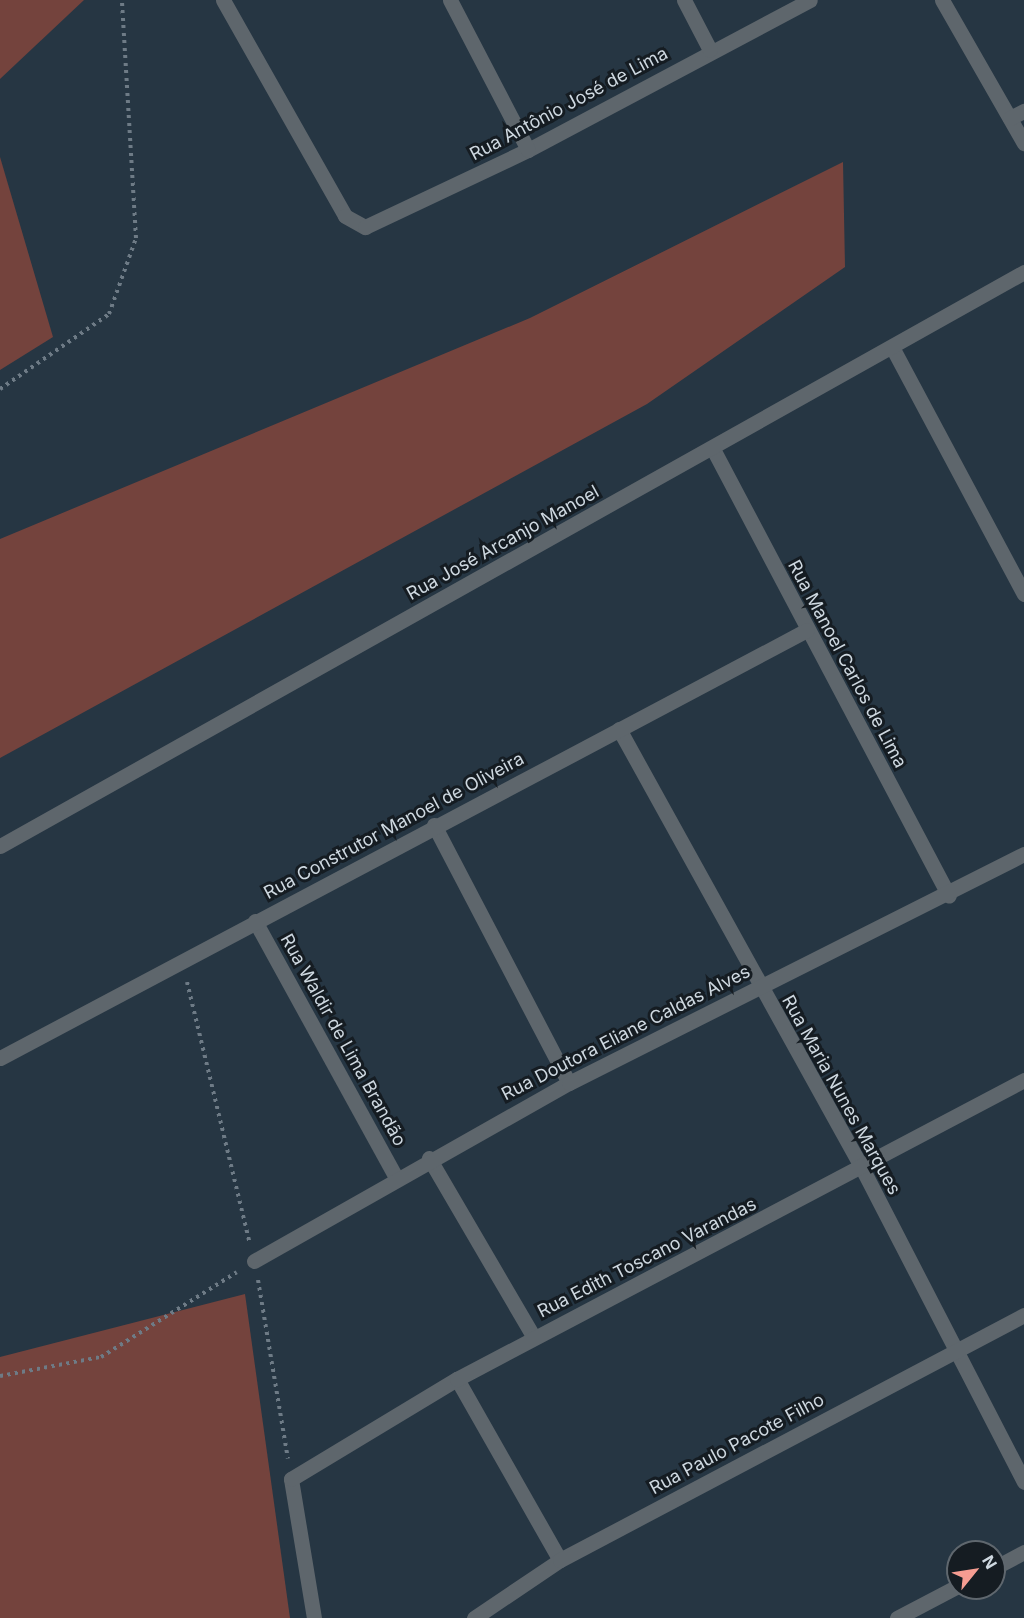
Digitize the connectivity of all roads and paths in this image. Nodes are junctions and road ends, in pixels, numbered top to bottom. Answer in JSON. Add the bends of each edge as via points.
{"nodes":[{"id":1,"x":122,"y":0,"type":"edge"},
{"id":2,"x":223,"y":0,"type":"edge"},
{"id":3,"x":450,"y":0,"type":"edge"},
{"id":4,"x":684,"y":0,"type":"edge"},
{"id":5,"x":810,"y":0,"type":"edge"},
{"id":6,"x":942,"y":0,"type":"edge"},
{"id":7,"x":710,"y":50,"type":"junction"},
{"id":8,"x":1017,"y":114,"type":"edge"},
{"id":9,"x":1024,"y":143,"type":"edge"},
{"id":10,"x":528,"y":150,"type":"junction"},
{"id":11,"x":1024,"y":272,"type":"edge"},
{"id":12,"x":892,"y":347,"type":"junction"},
{"id":13,"x":0,"y":389,"type":"edge"},
{"id":14,"x":713,"y":449,"type":"junction"},
{"id":15,"x":1024,"y":594,"type":"edge"},
{"id":16,"x":807,"y":630,"type":"junction"},
{"id":17,"x":619,"y":729,"type":"junction"},
{"id":18,"x":434,"y":825,"type":"junction"},
{"id":19,"x":0,"y":846,"type":"edge"},
{"id":20,"x":1024,"y":854,"type":"edge"},
{"id":21,"x":949,"y":896,"type":"junction"},
{"id":22,"x":255,"y":921,"type":"junction"},
{"id":23,"x":182,"y":961,"type":"junction"},
{"id":24,"x":758,"y":986,"type":"junction"},
{"id":25,"x":0,"y":1058,"type":"edge"},
{"id":26,"x":1024,"y":1080,"type":"edge"},
{"id":27,"x":569,"y":1083,"type":"junction"},
{"id":28,"x":429,"y":1158,"type":"junction"},
{"id":29,"x":862,"y":1170,"type":"junction"},
{"id":30,"x":396,"y":1178,"type":"junction"},
{"id":31,"x":254,"y":1261,"type":"junction"},
{"id":32,"x":1024,"y":1315,"type":"edge"},
{"id":33,"x":534,"y":1338,"type":"junction"},
{"id":34,"x":954,"y":1351,"type":"junction"},
{"id":35,"x":0,"y":1376,"type":"edge"},
{"id":36,"x":457,"y":1379,"type":"junction"},
{"id":37,"x":291,"y":1479,"type":"junction"},
{"id":38,"x":1024,"y":1482,"type":"edge"},
{"id":39,"x":1024,"y":1552,"type":"edge"},
{"id":40,"x":560,"y":1560,"type":"junction"},
{"id":41,"x":1006,"y":1562,"type":"edge"},
{"id":42,"x":946,"y":1593,"type":"edge"},
{"id":43,"x":497,"y":1612,"type":"edge"},
{"id":44,"x":314,"y":1618,"type":"edge"},
{"id":45,"x":474,"y":1618,"type":"edge"},
{"id":46,"x":897,"y":1618,"type":"edge"}],
"edges":[{"from":1,"to":13,"type":"path","via":[[136,238],[109,314]]},
{"from":2,"to":10,"type":"street","name":"Rua Antônio José de Lima","via":[[345,216],[361,226],[374,225]]},
{"from":3,"to":10,"type":"street"},
{"from":4,"to":7,"type":"street"},
{"from":5,"to":7,"type":"street","name":"Rua Antônio José de Lima"},
{"from":6,"to":8,"type":"street"},
{"from":7,"to":10,"type":"street","name":"Rua Antônio José de Lima"},
{"from":8,"to":9,"type":"street"},
{"from":11,"to":12,"type":"street","name":"Rua José Arcanjo Manoel"},
{"from":12,"to":14,"type":"street","name":"Rua José Arcanjo Manoel"},
{"from":12,"to":15,"type":"street"},
{"from":14,"to":16,"type":"street","name":"Rua Manoel Carlos de Lima"},
{"from":14,"to":19,"type":"street","name":"Rua José Arcanjo Manoel"},
{"from":16,"to":17,"type":"street","name":"Rua Construtor Manoel de Oliveira"},
{"from":16,"to":21,"type":"street","name":"Rua Manoel Carlos de Lima"},
{"from":17,"to":18,"type":"street","name":"Rua Construtor Manoel de Oliveira"},
{"from":17,"to":24,"type":"street","name":"Rua Maria Nunes Marques"},
{"from":18,"to":22,"type":"street","name":"Rua Construtor Manoel de Oliveira"},
{"from":18,"to":27,"type":"street"},
{"from":20,"to":21,"type":"street","name":"Rua Doutora Eliane Caldas Alves"},
{"from":21,"to":24,"type":"street","name":"Rua Doutora Eliane Caldas Alves"},
{"from":22,"to":23,"type":"street","name":"Rua Construtor Manoel de Oliveira"},
{"from":22,"to":30,"type":"street","name":"Rua Waldir de Lima Brandão"},
{"from":23,"to":25,"type":"street","name":"Rua Construtor Manoel de Oliveira"},
{"from":23,"to":31,"type":"path"},
{"from":24,"to":27,"type":"street","name":"Rua Doutora Eliane Caldas Alves"},
{"from":24,"to":29,"type":"street","name":"Rua Maria Nunes Marques"},
{"from":26,"to":29,"type":"street","name":"Rua Edith Toscano Varandas"},
{"from":27,"to":28,"type":"street","name":"Rua Doutora Eliane Caldas Alves"},
{"from":28,"to":30,"type":"street","name":"Rua Doutora Eliane Caldas Alves"},
{"from":28,"to":33,"type":"street"},
{"from":29,"to":33,"type":"street","name":"Rua Edith Toscano Varandas"},
{"from":29,"to":34,"type":"street","name":"Rua Maria Nunes Marques"},
{"from":30,"to":31,"type":"street","name":"Rua Doutora Eliane Caldas Alves"},
{"from":31,"to":35,"type":"path","via":[[101,1357]]},
{"from":31,"to":37,"type":"path"},
{"from":32,"to":34,"type":"street","name":"Rua Paulo Pacote Filho"},
{"from":33,"to":36,"type":"street","name":"Rua Edith Toscano Varandas"},
{"from":34,"to":38,"type":"street","name":"Rua Maria Nunes Marques"},
{"from":34,"to":40,"type":"street","name":"Rua Paulo Pacote Filho"},
{"from":36,"to":37,"type":"street","name":"Rua Edith Toscano Varandas"},
{"from":36,"to":40,"type":"street"},
{"from":37,"to":44,"type":"street"},
{"from":39,"to":41,"type":"street"},
{"from":40,"to":43,"type":"street","name":"Rua Paulo Pacote Filho"},
{"from":42,"to":46,"type":"street"},
{"from":43,"to":45,"type":"street","name":"Rua Paulo Pacote Filho"}]}
